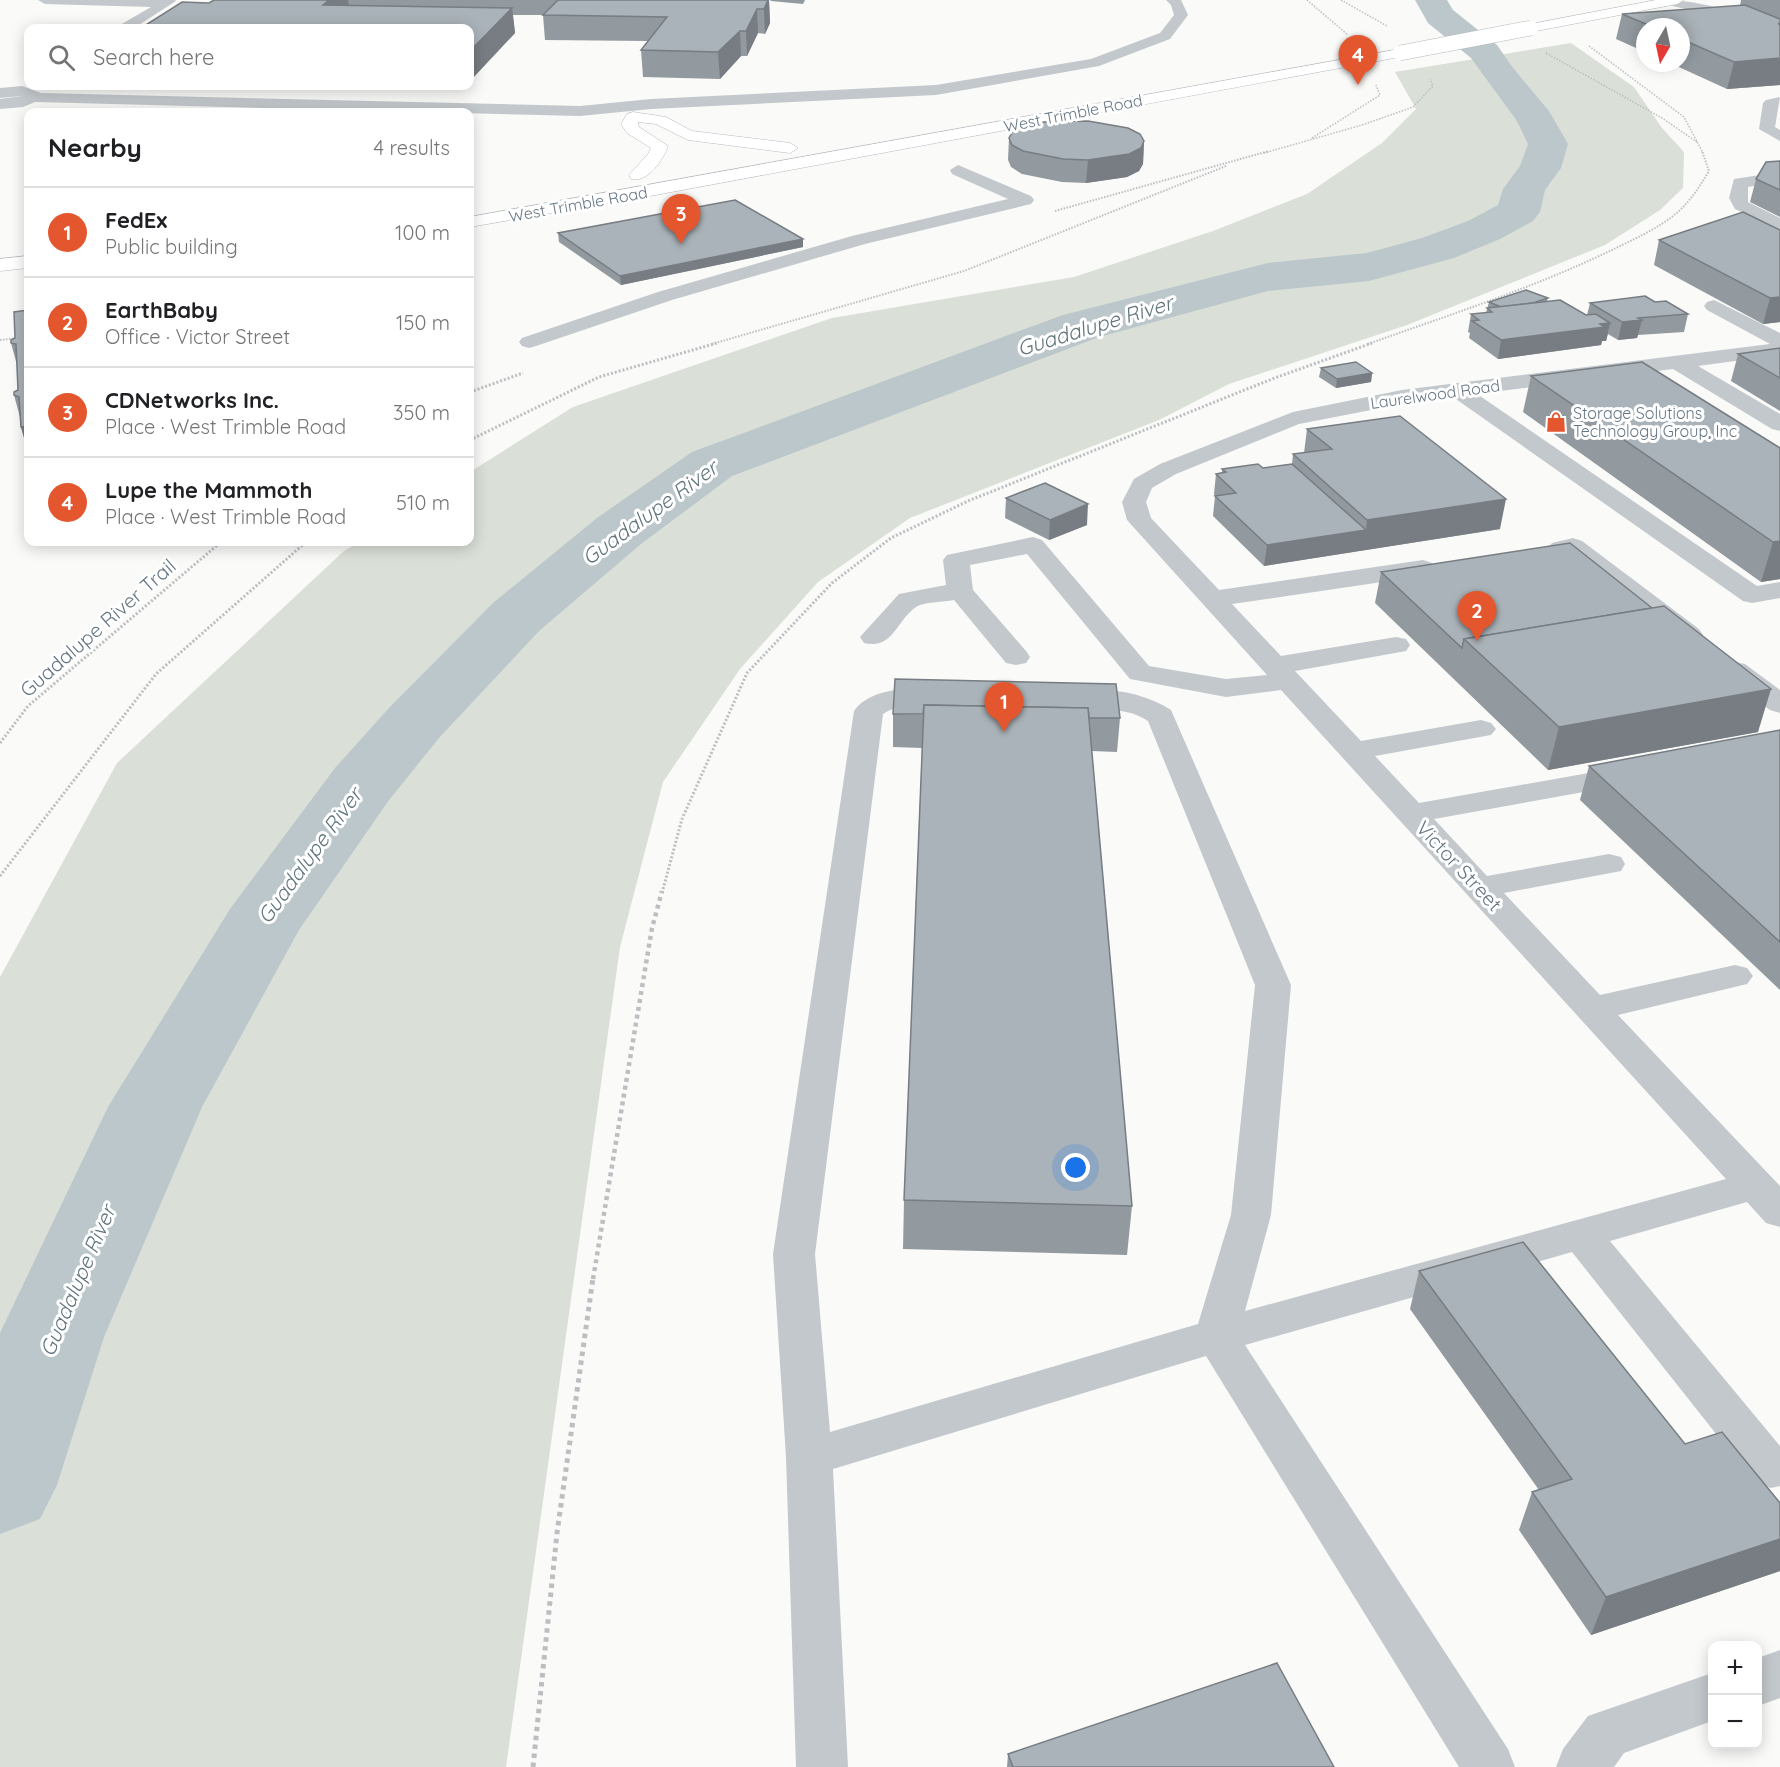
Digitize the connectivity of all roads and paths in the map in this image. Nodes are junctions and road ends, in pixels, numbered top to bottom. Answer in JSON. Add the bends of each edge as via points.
{"nodes":[{"id":1,"x":45,"y":0,"type":"edge"},
{"id":2,"x":1173,"y":0,"type":"edge"},
{"id":3,"x":1307,"y":0,"type":"edge"},
{"id":4,"x":1673,"y":1,"type":"edge"},
{"id":5,"x":168,"y":2,"type":"edge"},
{"id":6,"x":1556,"y":23,"type":"junction"},
{"id":7,"x":132,"y":24,"type":"edge"},
{"id":8,"x":1780,"y":34,"type":"edge"},
{"id":9,"x":1356,"y":45,"type":"joint"},
{"id":10,"x":1540,"y":48,"type":"dead end"},
{"id":11,"x":1347,"y":62,"type":"junction"},
{"id":12,"x":1235,"y":67,"type":"dead end"},
{"id":13,"x":29,"y":91,"type":"edge"},
{"id":14,"x":0,"y":93,"type":"edge"},
{"id":15,"x":1780,"y":102,"type":"edge"},
{"id":16,"x":0,"y":104,"type":"edge"},
{"id":17,"x":627,"y":112,"type":"junction"},
{"id":18,"x":1354,"y":128,"type":"dead end"},
{"id":19,"x":678,"y":129,"type":"junction"},
{"id":20,"x":643,"y":135,"type":"junction"},
{"id":21,"x":1780,"y":136,"type":"edge"},
{"id":22,"x":1700,"y":144,"type":"junction"},
{"id":23,"x":735,"y":158,"type":"dead end"},
{"id":24,"x":1243,"y":159,"type":"dead end"},
{"id":25,"x":670,"y":169,"type":"dead end"},
{"id":26,"x":958,"y":170,"type":"dead end"},
{"id":27,"x":1780,"y":177,"type":"edge"},
{"id":28,"x":474,"y":221,"type":"edge"},
{"id":29,"x":1780,"y":225,"type":"edge"},
{"id":30,"x":24,"y":263,"type":"edge"},
{"id":31,"x":0,"y":266,"type":"edge"},
{"id":32,"x":1714,"y":306,"type":"dead end"},
{"id":33,"x":24,"y":337,"type":"edge"},
{"id":34,"x":0,"y":340,"type":"edge"},
{"id":35,"x":1780,"y":341,"type":"edge"},
{"id":36,"x":529,"y":342,"type":"dead end"},
{"id":37,"x":1780,"y":349,"type":"edge"},
{"id":38,"x":1677,"y":362,"type":"junction"},
{"id":39,"x":1611,"y":371,"type":"junction"},
{"id":40,"x":1457,"y":390,"type":"junction"},
{"id":41,"x":1641,"y":390,"type":"edge"},
{"id":42,"x":1780,"y":424,"type":"edge"},
{"id":43,"x":474,"y":438,"type":"edge"},
{"id":44,"x":1139,"y":520,"type":"joint"},
{"id":45,"x":216,"y":546,"type":"edge"},
{"id":46,"x":301,"y":546,"type":"edge"},
{"id":47,"x":1538,"y":551,"type":"edge"},
{"id":48,"x":1445,"y":565,"type":"edge"},
{"id":49,"x":1780,"y":590,"type":"edge"},
{"id":50,"x":960,"y":591,"type":"junction"},
{"id":51,"x":1752,"y":595,"type":"junction"},
{"id":52,"x":1212,"y":598,"type":"junction"},
{"id":53,"x":1780,"y":615,"type":"edge"},
{"id":54,"x":874,"y":637,"type":"dead end"},
{"id":55,"x":1396,"y":645,"type":"dead end"},
{"id":56,"x":1016,"y":657,"type":"dead end"},
{"id":57,"x":1280,"y":673,"type":"junction"},
{"id":58,"x":973,"y":699,"type":"edge"},
{"id":59,"x":1041,"y":700,"type":"edge"},
{"id":60,"x":1780,"y":704,"type":"edge"},
{"id":61,"x":1481,"y":729,"type":"dead end"},
{"id":62,"x":0,"y":743,"type":"edge"},
{"id":63,"x":1353,"y":751,"type":"junction"},
{"id":64,"x":1653,"y":770,"type":"edge"},
{"id":65,"x":1411,"y":814,"type":"junction"},
{"id":66,"x":1608,"y":864,"type":"dead end"},
{"id":67,"x":0,"y":876,"type":"edge"},
{"id":68,"x":1479,"y":887,"type":"junction"},
{"id":69,"x":1735,"y":976,"type":"dead end"},
{"id":70,"x":1592,"y":1009,"type":"junction"},
{"id":71,"x":1767,"y":1198,"type":"edge"},
{"id":72,"x":1581,"y":1234,"type":"junction"},
{"id":73,"x":1216,"y":1336,"type":"junction"},
{"id":74,"x":809,"y":1457,"type":"junction"},
{"id":75,"x":1780,"y":1467,"type":"edge"},
{"id":76,"x":1780,"y":1674,"type":"edge"},
{"id":77,"x":1762,"y":1681,"type":"edge"},
{"id":78,"x":1708,"y":1699,"type":"edge"},
{"id":79,"x":533,"y":1767,"type":"edge"},
{"id":80,"x":822,"y":1767,"type":"edge"},
{"id":81,"x":1489,"y":1767,"type":"edge"},
{"id":82,"x":1582,"y":1767,"type":"edge"}],
"edges":[{"from":1,"to":5,"type":"street"},
{"from":2,"to":17,"type":"street","via":[[1181,15],[1165,36],[1094,63],[936,90]]},
{"from":3,"to":9,"type":"path"},
{"from":4,"to":6,"type":"main road","name":"West Trimble Road"},
{"from":4,"to":8,"type":"street"},
{"from":5,"to":7,"type":"street"},
{"from":6,"to":11,"type":"main road","name":"West Trimble Road","bridge":true},
{"from":6,"to":22,"type":"path","via":[[1684,117]]},
{"from":9,"to":12,"type":"main road"},
{"from":10,"to":22,"type":"path"},
{"from":11,"to":18,"type":"path","via":[[1371,72],[1380,95],[1310,139]]},
{"from":11,"to":28,"type":"main road","name":"West Trimble Road"},
{"from":13,"to":14,"type":"street"},
{"from":13,"to":16,"type":"street","via":[[23,102]]},
{"from":13,"to":17,"type":"street"},
{"from":15,"to":21,"type":"street","via":[[1771,103],[1767,129]]},
{"from":17,"to":19,"type":"main road"},
{"from":17,"to":20,"type":"main road","via":[[629,124]]},
{"from":19,"to":20,"type":"main road"},
{"from":19,"to":23,"type":"main road","via":[[688,135],[719,140],[796,147]]},
{"from":20,"to":25,"type":"main road","name":"West Trimble Road","via":[[660,146],[656,156],[631,176]]},
{"from":22,"to":79,"type":"path","via":[[1709,171],[1697,192],[1678,212],[1650,231],[1528,286],[1272,379],[968,501],[891,538],[832,583],[747,673],[682,819],[652,928],[601,1225],[558,1521]]},
{"from":24,"to":43,"type":"path","via":[[964,271],[598,377]]},
{"from":26,"to":36,"type":"street","via":[[1025,200],[848,244],[665,297]]},
{"from":27,"to":29,"type":"street","via":[[1740,183],[1738,198],[1741,205]]},
{"from":30,"to":31,"type":"main road"},
{"from":32,"to":35,"type":"street"},
{"from":33,"to":34,"type":"path"},
{"from":37,"to":38,"type":"street","name":"Laurelwood Road"},
{"from":38,"to":39,"type":"street","name":"Laurelwood Road"},
{"from":38,"to":42,"type":"street"},
{"from":39,"to":40,"type":"street","name":"Laurelwood Road"},
{"from":39,"to":41,"type":"street"},
{"from":40,"to":44,"type":"street","name":"Laurelwood Road","via":[[1342,408],[1293,419],[1247,436],[1142,484],[1134,502]]},
{"from":40,"to":51,"type":"street"},
{"from":44,"to":52,"type":"street","name":"Victor Street"},
{"from":45,"to":62,"type":"path","name":"Guadalupe River Trail","via":[[28,706]]},
{"from":46,"to":67,"type":"path","via":[[156,674]]},
{"from":47,"to":60,"type":"street","via":[[1574,546]]},
{"from":48,"to":52,"type":"street"},
{"from":49,"to":51,"type":"street"},
{"from":50,"to":54,"type":"street","via":[[908,600]]},
{"from":50,"to":56,"type":"street"},
{"from":50,"to":57,"type":"street","via":[[956,560],[1033,545],[1140,673],[1226,688]]},
{"from":51,"to":53,"type":"street"},
{"from":52,"to":57,"type":"street","name":"Victor Street"},
{"from":55,"to":57,"type":"street"},
{"from":57,"to":63,"type":"street","name":"Victor Street"},
{"from":58,"to":74,"type":"street","via":[[894,699],[878,703],[869,711],[794,1254]]},
{"from":59,"to":73,"type":"street","via":[[1132,701],[1147,705],[1161,716],[1273,986],[1251,1215]]},
{"from":61,"to":63,"type":"street"},
{"from":63,"to":65,"type":"street","name":"Victor Street"},
{"from":64,"to":65,"type":"street"},
{"from":65,"to":68,"type":"street","name":"Victor Street"},
{"from":66,"to":68,"type":"street"},
{"from":68,"to":70,"type":"street","name":"Victor Street"},
{"from":69,"to":70,"type":"street"},
{"from":70,"to":71,"type":"street","name":"Victor Street"},
{"from":71,"to":72,"type":"street"},
{"from":72,"to":73,"type":"street"},
{"from":72,"to":75,"type":"street","via":[[1771,1469]]},
{"from":73,"to":74,"type":"street"},
{"from":73,"to":81,"type":"street"},
{"from":74,"to":80,"type":"street"},
{"from":76,"to":77,"type":"street"},
{"from":78,"to":82,"type":"street","via":[[1605,1734]]}]}
